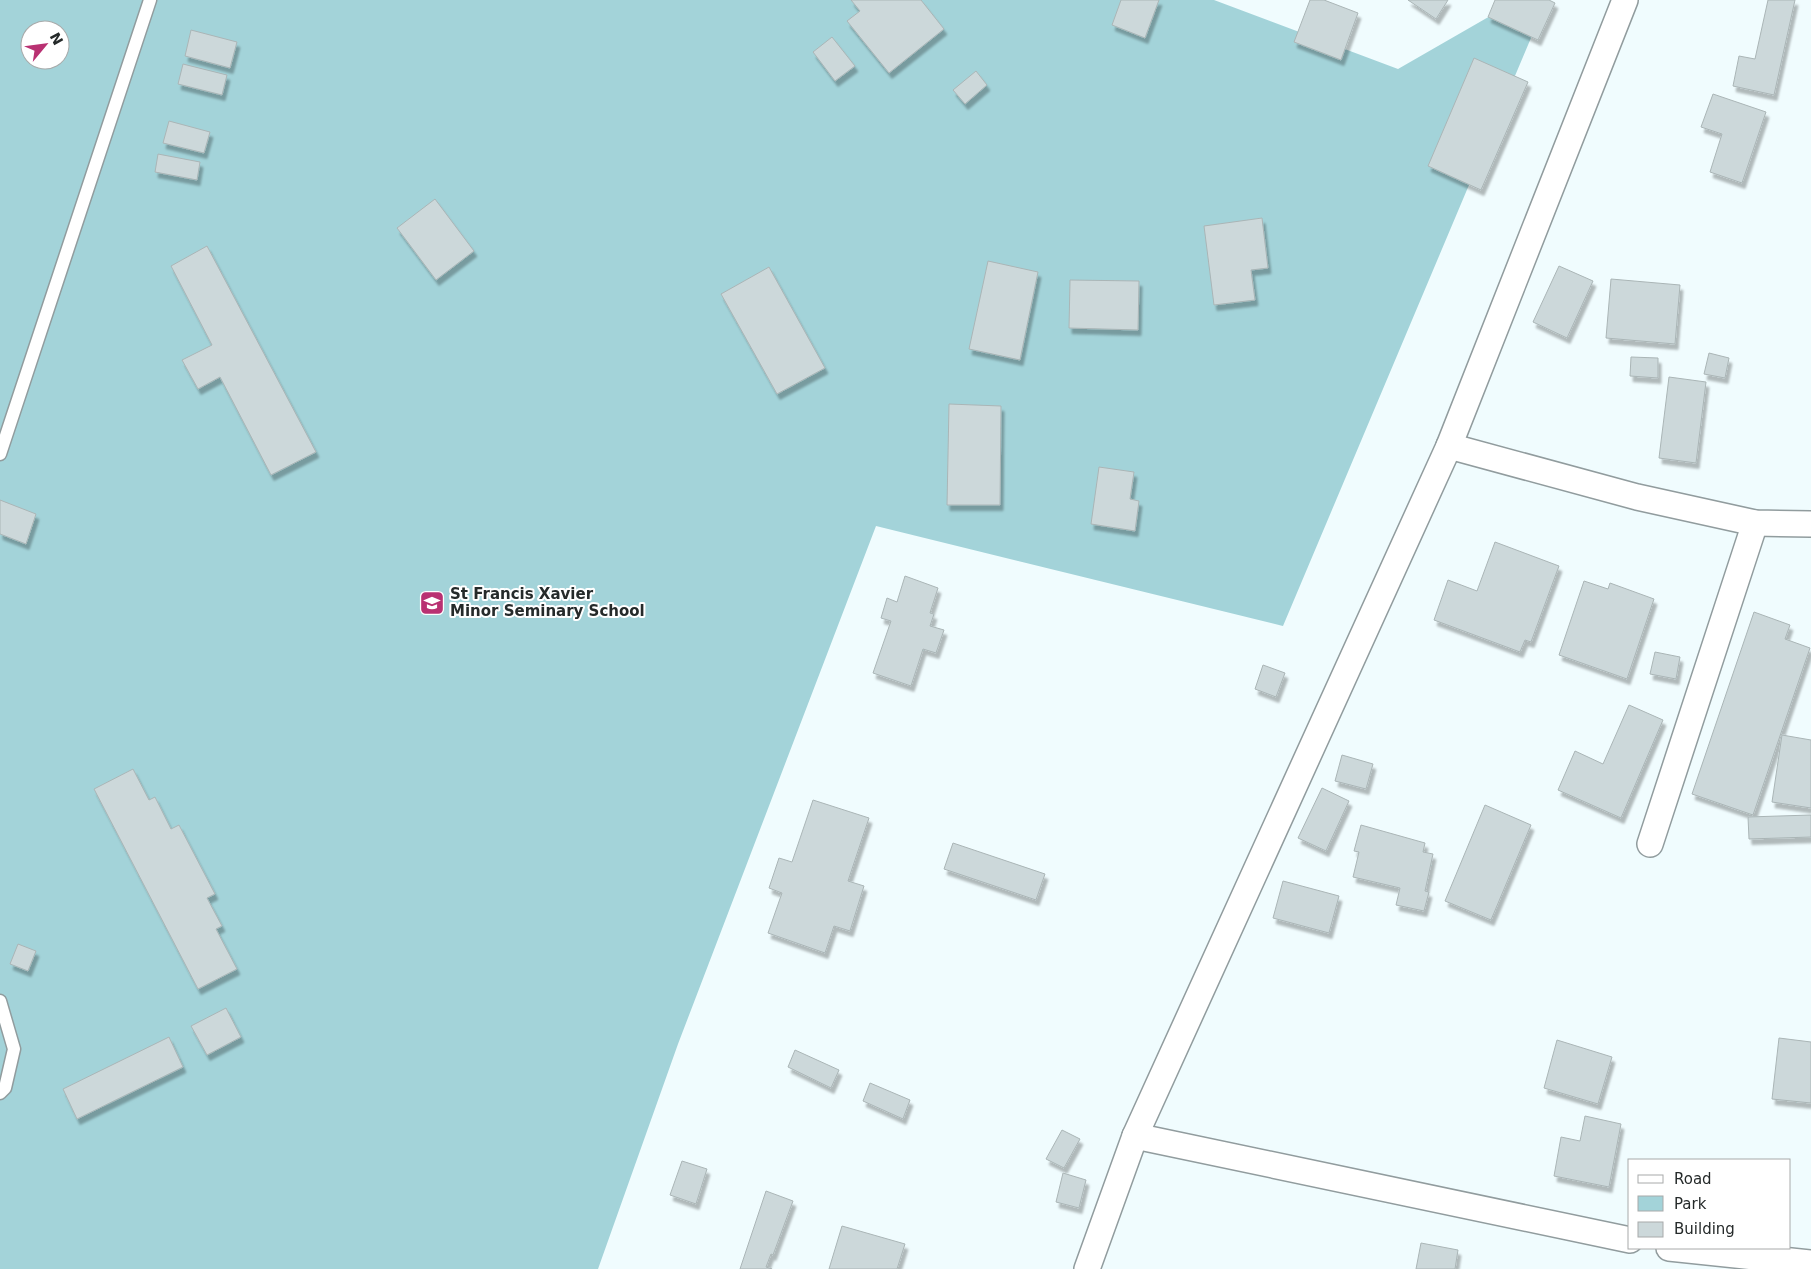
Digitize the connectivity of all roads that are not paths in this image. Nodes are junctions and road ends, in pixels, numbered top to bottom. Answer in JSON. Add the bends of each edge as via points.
{"nodes":[{"id":1,"x":150,"y":0,"type":"edge"},
{"id":2,"x":1624,"y":0,"type":"edge"},
{"id":3,"x":1449,"y":446,"type":"junction"},
{"id":4,"x":0,"y":454,"type":"edge"},
{"id":5,"x":1755,"y":523,"type":"junction"},
{"id":6,"x":1811,"y":524,"type":"edge"},
{"id":7,"x":1650,"y":844,"type":"dead end"},
{"id":8,"x":0,"y":1001,"type":"edge"},
{"id":9,"x":0,"y":1093,"type":"edge"},
{"id":10,"x":1136,"y":1136,"type":"junction"},
{"id":11,"x":1628,"y":1240,"type":"edge"},
{"id":12,"x":1678,"y":1249,"type":"edge"},
{"id":13,"x":1811,"y":1263,"type":"edge"},
{"id":14,"x":1087,"y":1269,"type":"edge"}],
"edges":[{"from":1,"to":4,"type":"lane"},
{"from":2,"to":3,"type":"street"},
{"from":3,"to":5,"type":"street","via":[[1637,497]]},
{"from":3,"to":10,"type":"street"},
{"from":5,"to":6,"type":"street"},
{"from":5,"to":7,"type":"street"},
{"from":8,"to":9,"type":"lane","via":[[14,1050],[5,1088]]},
{"from":10,"to":11,"type":"street"},
{"from":10,"to":14,"type":"street"},
{"from":12,"to":13,"type":"street"}]}
